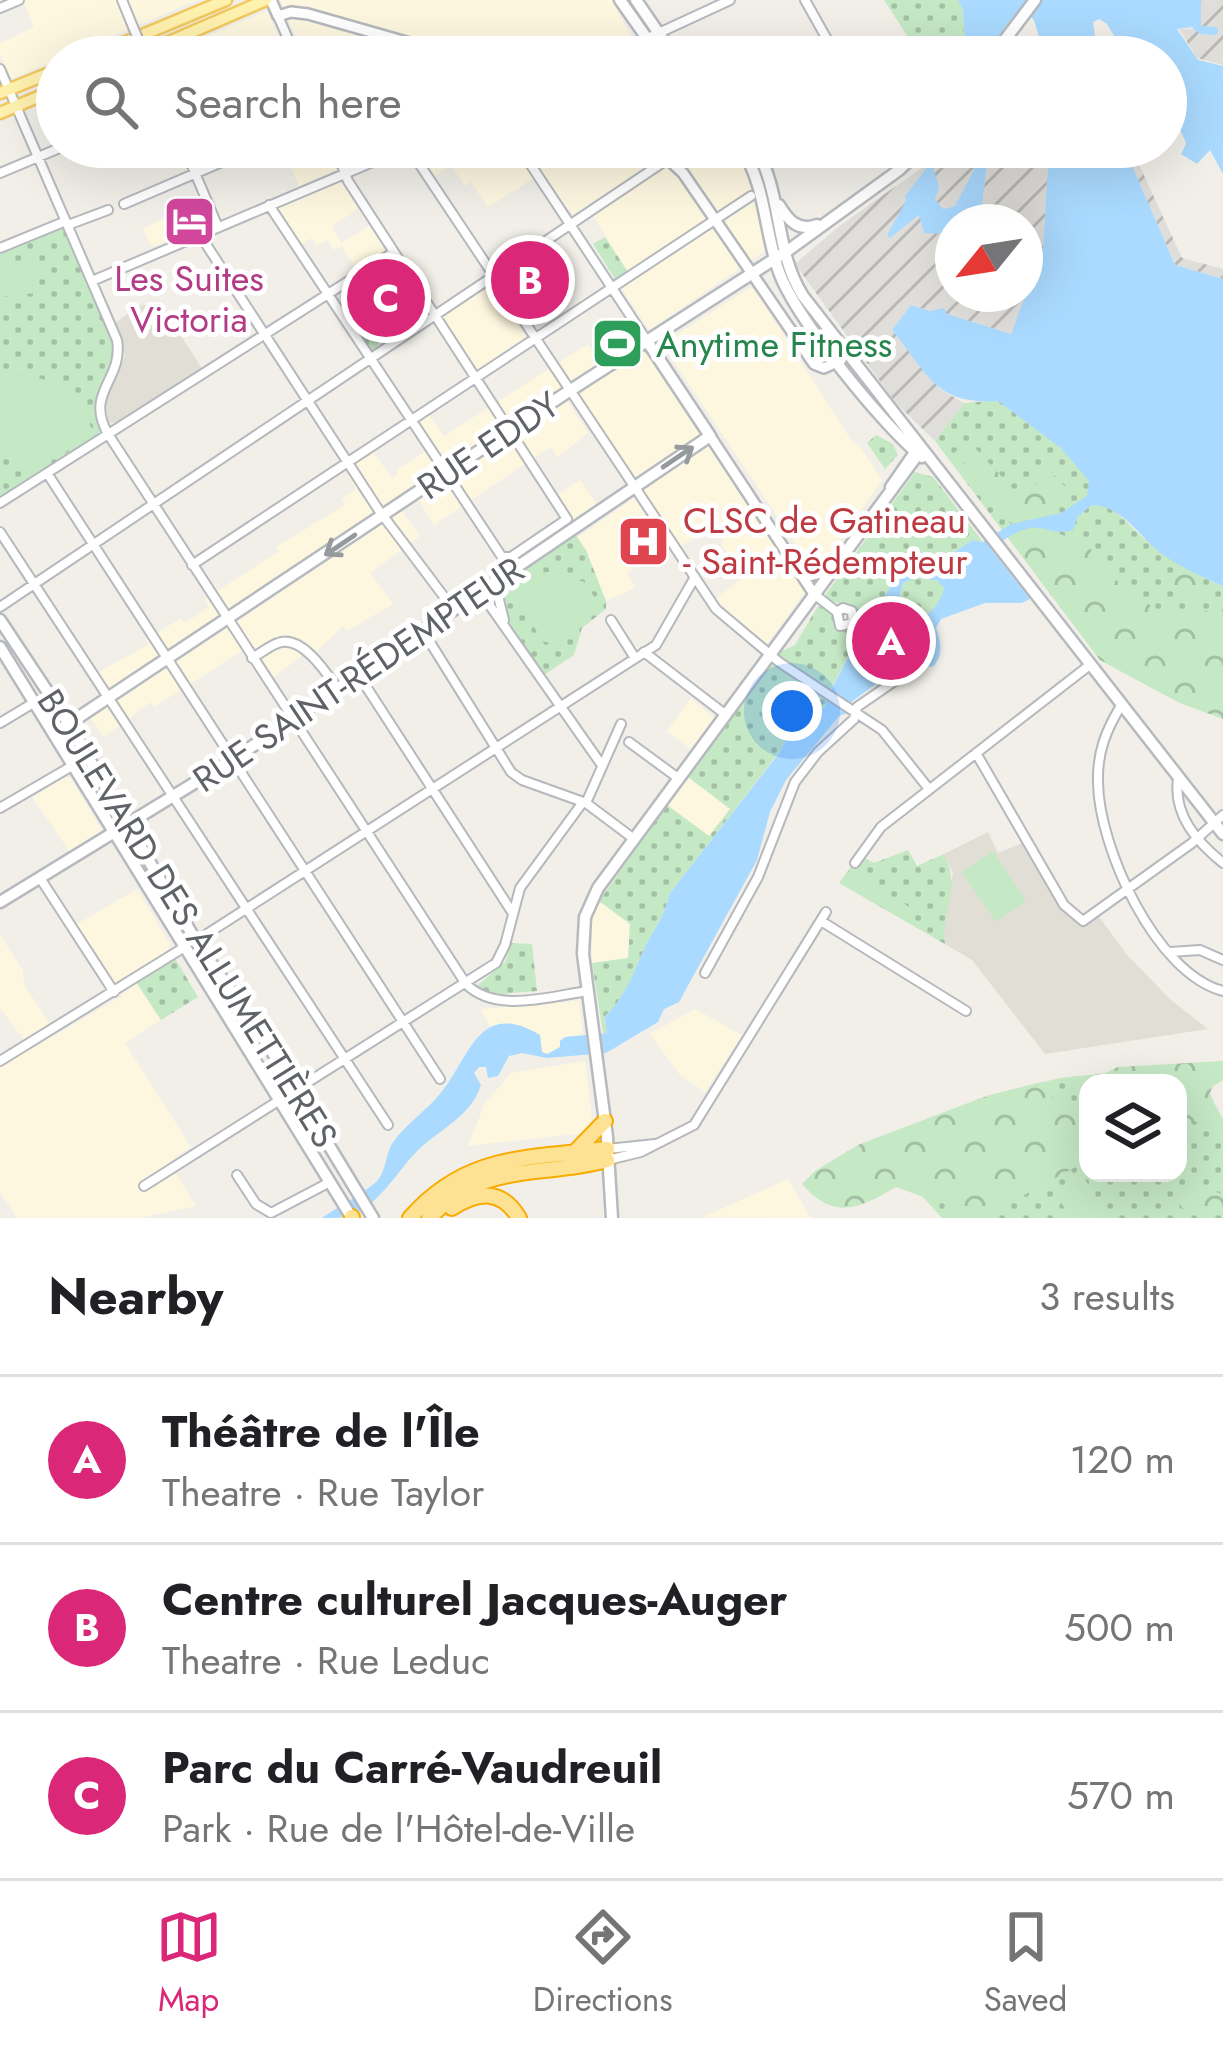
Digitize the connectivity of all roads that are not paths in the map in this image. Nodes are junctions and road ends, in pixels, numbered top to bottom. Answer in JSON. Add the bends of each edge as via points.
{"nodes":[{"id":1,"x":19,"y":0,"type":"edge"},
{"id":2,"x":122,"y":0,"type":"edge"},
{"id":3,"x":226,"y":0,"type":"edge"},
{"id":4,"x":620,"y":0,"type":"edge"},
{"id":5,"x":640,"y":0,"type":"edge"},
{"id":6,"x":730,"y":0,"type":"edge"},
{"id":7,"x":805,"y":0,"type":"edge"},
{"id":8,"x":1035,"y":0,"type":"edge"},
{"id":9,"x":272,"y":6,"type":"edge"},
{"id":10,"x":0,"y":8,"type":"edge"},
{"id":11,"x":137,"y":36,"type":"edge"},
{"id":12,"x":140,"y":36,"type":"edge"},
{"id":13,"x":191,"y":36,"type":"edge"},
{"id":14,"x":286,"y":36,"type":"edge"},
{"id":15,"x":385,"y":36,"type":"edge"},
{"id":16,"x":650,"y":36,"type":"junction"},
{"id":17,"x":825,"y":36,"type":"edge"},
{"id":18,"x":1008,"y":36,"type":"edge"},
{"id":19,"x":0,"y":69,"type":"edge"},
{"id":20,"x":36,"y":78,"type":"edge"},
{"id":21,"x":4,"y":91,"type":"edge"},
{"id":22,"x":36,"y":98,"type":"edge"},
{"id":23,"x":16,"y":106,"type":"junction"},
{"id":24,"x":0,"y":112,"type":"edge"},
{"id":25,"x":36,"y":152,"type":"edge"},
{"id":26,"x":36,"y":158,"type":"edge"},
{"id":27,"x":43,"y":168,"type":"edge"},
{"id":28,"x":193,"y":168,"type":"edge"},
{"id":29,"x":209,"y":168,"type":"edge"},
{"id":30,"x":343,"y":168,"type":"edge"},
{"id":31,"x":357,"y":168,"type":"edge"},
{"id":32,"x":422,"y":168,"type":"edge"},
{"id":33,"x":533,"y":168,"type":"edge"},
{"id":34,"x":654,"y":168,"type":"edge"},
{"id":35,"x":676,"y":168,"type":"edge"},
{"id":36,"x":750,"y":168,"type":"edge"},
{"id":37,"x":763,"y":168,"type":"edge"},
{"id":38,"x":893,"y":168,"type":"edge"},
{"id":39,"x":0,"y":173,"type":"edge"},
{"id":40,"x":345,"y":173,"type":"junction"},
{"id":41,"x":195,"y":174,"type":"junction"},
{"id":42,"x":752,"y":196,"type":"dead end"},
{"id":43,"x":775,"y":197,"type":"junction"},
{"id":44,"x":124,"y":204,"type":"dead end"},
{"id":45,"x":269,"y":205,"type":"junction"},
{"id":46,"x":108,"y":210,"type":"dead end"},
{"id":47,"x":832,"y":219,"type":"junction"},
{"id":48,"x":715,"y":220,"type":"junction"},
{"id":49,"x":67,"y":223,"type":"junction"},
{"id":50,"x":570,"y":225,"type":"junction"},
{"id":51,"x":218,"y":227,"type":"junction"},
{"id":52,"x":200,"y":235,"type":"junction"},
{"id":53,"x":0,"y":248,"type":"edge"},
{"id":54,"x":394,"y":252,"type":"junction"},
{"id":55,"x":780,"y":256,"type":"junction"},
{"id":56,"x":751,"y":273,"type":"junction"},
{"id":57,"x":493,"y":275,"type":"junction"},
{"id":58,"x":92,"y":281,"type":"junction"},
{"id":59,"x":612,"y":289,"type":"junction"},
{"id":60,"x":329,"y":294,"type":"junction"},
{"id":61,"x":434,"y":315,"type":"junction"},
{"id":62,"x":265,"y":336,"type":"junction"},
{"id":63,"x":536,"y":340,"type":"junction"},
{"id":64,"x":647,"y":341,"type":"junction"},
{"id":65,"x":371,"y":358,"type":"junction"},
{"id":66,"x":843,"y":358,"type":"junction"},
{"id":67,"x":476,"y":380,"type":"junction"},
{"id":68,"x":569,"y":391,"type":"junction"},
{"id":69,"x":307,"y":401,"type":"junction"},
{"id":70,"x":411,"y":419,"type":"junction"},
{"id":71,"x":509,"y":431,"type":"junction"},
{"id":72,"x":108,"y":434,"type":"junction"},
{"id":73,"x":710,"y":436,"type":"junction"},
{"id":74,"x":921,"y":453,"type":"junction"},
{"id":75,"x":346,"y":463,"type":"junction"},
{"id":76,"x":446,"y":472,"type":"junction"},
{"id":77,"x":46,"y":473,"type":"junction"},
{"id":78,"x":634,"y":488,"type":"junction"},
{"id":79,"x":0,"y":503,"type":"edge"},
{"id":80,"x":153,"y":505,"type":"junction"},
{"id":81,"x":382,"y":516,"type":"junction"},
{"id":82,"x":570,"y":524,"type":"junction"},
{"id":83,"x":0,"y":532,"type":"edge"},
{"id":84,"x":93,"y":545,"type":"junction"},
{"id":85,"x":794,"y":562,"type":"junction"},
{"id":86,"x":192,"y":565,"type":"junction"},
{"id":87,"x":835,"y":566,"type":"junction"},
{"id":88,"x":509,"y":574,"type":"junction"},
{"id":89,"x":695,"y":578,"type":"junction"},
{"id":90,"x":35,"y":584,"type":"junction"},
{"id":91,"x":481,"y":592,"type":"junction"},
{"id":92,"x":814,"y":595,"type":"junction"},
{"id":93,"x":0,"y":607,"type":"edge"},
{"id":94,"x":454,"y":610,"type":"junction"},
{"id":95,"x":837,"y":612,"type":"dead end"},
{"id":96,"x":0,"y":620,"type":"edge"},
{"id":97,"x":610,"y":620,"type":"dead end"},
{"id":98,"x":228,"y":622,"type":"junction"},
{"id":99,"x":506,"y":627,"type":"junction"},
{"id":100,"x":423,"y":631,"type":"junction"},
{"id":101,"x":0,"y":647,"type":"edge"},
{"id":102,"x":639,"y":655,"type":"junction"},
{"id":103,"x":770,"y":656,"type":"junction"},
{"id":104,"x":252,"y":658,"type":"junction"},
{"id":105,"x":168,"y":662,"type":"junction"},
{"id":106,"x":1090,"y":664,"type":"junction"},
{"id":107,"x":358,"y":674,"type":"junction"},
{"id":108,"x":899,"y":678,"type":"dead end"},
{"id":109,"x":337,"y":688,"type":"junction"},
{"id":110,"x":109,"y":699,"type":"junction"},
{"id":111,"x":37,"y":701,"type":"junction"},
{"id":112,"x":562,"y":704,"type":"junction"},
{"id":113,"x":1122,"y":704,"type":"junction"},
{"id":114,"x":854,"y":710,"type":"junction"},
{"id":115,"x":726,"y":715,"type":"junction"},
{"id":116,"x":291,"y":719,"type":"junction"},
{"id":117,"x":0,"y":723,"type":"edge"},
{"id":118,"x":68,"y":724,"type":"junction"},
{"id":119,"x":621,"y":724,"type":"dead end"},
{"id":120,"x":629,"y":742,"type":"dead end"},
{"id":121,"x":62,"y":745,"type":"junction"},
{"id":122,"x":495,"y":748,"type":"junction"},
{"id":123,"x":976,"y":753,"type":"junction"},
{"id":124,"x":232,"y":760,"type":"junction"},
{"id":125,"x":602,"y":764,"type":"junction"},
{"id":126,"x":74,"y":765,"type":"junction"},
{"id":127,"x":1179,"y":777,"type":"junction"},
{"id":128,"x":678,"y":778,"type":"junction"},
{"id":129,"x":929,"y":789,"type":"junction"},
{"id":130,"x":433,"y":790,"type":"junction"},
{"id":131,"x":173,"y":796,"type":"junction"},
{"id":132,"x":585,"y":802,"type":"junction"},
{"id":133,"x":0,"y":808,"type":"edge"},
{"id":134,"x":126,"y":824,"type":"junction"},
{"id":135,"x":1220,"y":824,"type":"edge"},
{"id":136,"x":113,"y":832,"type":"junction"},
{"id":137,"x":367,"y":834,"type":"junction"},
{"id":138,"x":1197,"y":838,"type":"junction"},
{"id":139,"x":634,"y":839,"type":"junction"},
{"id":140,"x":855,"y":863,"type":"dead end"},
{"id":141,"x":1223,"y":863,"type":"edge"},
{"id":142,"x":307,"y":873,"type":"junction"},
{"id":143,"x":40,"y":878,"type":"junction"},
{"id":144,"x":1129,"y":890,"type":"junction"},
{"id":145,"x":2,"y":897,"type":"edge"},
{"id":146,"x":246,"y":909,"type":"junction"},
{"id":147,"x":513,"y":913,"type":"junction"},
{"id":148,"x":196,"y":941,"type":"junction"},
{"id":149,"x":183,"y":948,"type":"junction"},
{"id":150,"x":1170,"y":952,"type":"junction"},
{"id":151,"x":1223,"y":960,"type":"edge"},
{"id":152,"x":705,"y":973,"type":"dead end"},
{"id":153,"x":466,"y":984,"type":"junction"},
{"id":154,"x":588,"y":991,"type":"junction"},
{"id":155,"x":1223,"y":991,"type":"edge"},
{"id":156,"x":114,"y":992,"type":"junction"},
{"id":157,"x":966,"y":1011,"type":"dead end"},
{"id":158,"x":403,"y":1024,"type":"junction"},
{"id":159,"x":344,"y":1058,"type":"junction"},
{"id":160,"x":0,"y":1060,"type":"edge"},
{"id":161,"x":440,"y":1079,"type":"dead end"},
{"id":162,"x":295,"y":1090,"type":"junction"},
{"id":163,"x":280,"y":1100,"type":"junction"},
{"id":164,"x":604,"y":1121,"type":"junction"},
{"id":165,"x":388,"y":1125,"type":"dead end"},
{"id":166,"x":575,"y":1152,"type":"junction"},
{"id":167,"x":607,"y":1155,"type":"junction"},
{"id":168,"x":237,"y":1175,"type":"dead end"},
{"id":169,"x":330,"y":1182,"type":"junction"},
{"id":170,"x":144,"y":1186,"type":"dead end"},
{"id":171,"x":372,"y":1215,"type":"edge"},
{"id":172,"x":352,"y":1218,"type":"edge"},
{"id":173,"x":410,"y":1218,"type":"edge"},
{"id":174,"x":429,"y":1218,"type":"edge"},
{"id":175,"x":438,"y":1218,"type":"edge"},
{"id":176,"x":519,"y":1218,"type":"edge"},
{"id":177,"x":612,"y":1218,"type":"edge"}],
"edges":[{"from":1,"to":10,"type":"street"},
{"from":2,"to":11,"type":"street","bridge":true},
{"from":3,"to":12,"type":"main road"},
{"from":4,"to":16,"type":"main road"},
{"from":5,"to":16,"type":"main road"},
{"from":6,"to":16,"type":"street"},
{"from":7,"to":17,"type":"street"},
{"from":8,"to":18,"type":"main road"},
{"from":9,"to":13,"type":"main road"},
{"from":9,"to":14,"type":"street"},
{"from":9,"to":15,"type":"street"},
{"from":19,"to":21,"type":"street"},
{"from":20,"to":21,"type":"main road"},
{"from":21,"to":23,"type":"street"},
{"from":22,"to":23,"type":"main road"},
{"from":23,"to":24,"type":"main road"},
{"from":23,"to":25,"type":"street"},
{"from":26,"to":39,"type":"street"},
{"from":27,"to":49,"type":"street"},
{"from":28,"to":41,"type":"street"},
{"from":29,"to":41,"type":"street"},
{"from":30,"to":40,"type":"street"},
{"from":31,"to":40,"type":"street"},
{"from":32,"to":57,"type":"street"},
{"from":33,"to":50,"type":"street"},
{"from":34,"to":50,"type":"street"},
{"from":35,"to":48,"type":"street"},
{"from":36,"to":55,"type":"main road"},
{"from":37,"to":43,"type":"main road"},
{"from":38,"to":47,"type":"main road","name":"RUE EDDY"},
{"from":40,"to":45,"type":"street"},
{"from":40,"to":54,"type":"street"},
{"from":41,"to":44,"type":"street"},
{"from":41,"to":51,"type":"street"},
{"from":42,"to":48,"type":"street"},
{"from":43,"to":47,"type":"main road","via":[[799,226]]},
{"from":43,"to":55,"type":"main road"},
{"from":45,"to":51,"type":"street"},
{"from":45,"to":60,"type":"street"},
{"from":46,"to":49,"type":"street"},
{"from":47,"to":55,"type":"main road","name":"RUE EDDY"},
{"from":48,"to":56,"type":"street"},
{"from":48,"to":59,"type":"street"},
{"from":49,"to":53,"type":"street"},
{"from":49,"to":58,"type":"street"},
{"from":50,"to":57,"type":"street"},
{"from":50,"to":59,"type":"street"},
{"from":51,"to":52,"type":"street"},
{"from":52,"to":58,"type":"street"},
{"from":52,"to":62,"type":"street"},
{"from":54,"to":60,"type":"street"},
{"from":54,"to":61,"type":"street"},
{"from":55,"to":56,"type":"main road","name":"RUE EDDY"},
{"from":55,"to":66,"type":"main road","via":[[785,285]]},
{"from":56,"to":64,"type":"main road","name":"RUE EDDY"},
{"from":56,"to":66,"type":"street","via":[[814,364]]},
{"from":57,"to":61,"type":"street"},
{"from":57,"to":63,"type":"street"},
{"from":58,"to":72,"type":"street","via":[[119,346],[98,403]]},
{"from":59,"to":63,"type":"street"},
{"from":59,"to":64,"type":"street"},
{"from":60,"to":62,"type":"street"},
{"from":60,"to":65,"type":"street"},
{"from":61,"to":65,"type":"street"},
{"from":61,"to":67,"type":"street"},
{"from":62,"to":69,"type":"street"},
{"from":62,"to":72,"type":"street"},
{"from":63,"to":67,"type":"street"},
{"from":63,"to":68,"type":"street"},
{"from":64,"to":68,"type":"main road","name":"RUE EDDY"},
{"from":64,"to":73,"type":"main road"},
{"from":65,"to":69,"type":"street"},
{"from":65,"to":70,"type":"street"},
{"from":66,"to":74,"type":"main road","via":[[871,405]]},
{"from":67,"to":70,"type":"street"},
{"from":67,"to":71,"type":"street"},
{"from":68,"to":71,"type":"main road","name":"RUE EDDY"},
{"from":68,"to":78,"type":"street"},
{"from":69,"to":75,"type":"street"},
{"from":69,"to":80,"type":"street"},
{"from":70,"to":75,"type":"street"},
{"from":70,"to":76,"type":"street"},
{"from":71,"to":76,"type":"main road","name":"RUE EDDY"},
{"from":71,"to":82,"type":"street"},
{"from":72,"to":77,"type":"street"},
{"from":72,"to":80,"type":"street"},
{"from":78,"to":73,"type":"main road","name":"RUE SAINT-RÉDEMPTEUR","one_way":true},
{"from":73,"to":85,"type":"street"},
{"from":74,"to":87,"type":"main road"},
{"from":74,"to":106,"type":"main road"},
{"from":75,"to":81,"type":"street"},
{"from":75,"to":86,"type":"street"},
{"from":76,"to":81,"type":"main road","name":"RUE EDDY"},
{"from":76,"to":82,"type":"street","via":[[505,559]]},
{"from":77,"to":79,"type":"street"},
{"from":77,"to":84,"type":"street"},
{"from":78,"to":82,"type":"main road","name":"RUE SAINT-RÉDEMPTEUR"},
{"from":78,"to":89,"type":"street"},
{"from":80,"to":84,"type":"street"},
{"from":80,"to":86,"type":"street"},
{"from":81,"to":94,"type":"street"},
{"from":81,"to":98,"type":"main road","name":"RUE EDDY","one_way":true},
{"from":82,"to":88,"type":"main road","name":"RUE SAINT-RÉDEMPTEUR"},
{"from":83,"to":90,"type":"street"},
{"from":84,"to":90,"type":"street"},
{"from":84,"to":105,"type":"street"},
{"from":85,"to":87,"type":"main road","via":[[817,576]]},
{"from":85,"to":92,"type":"street"},
{"from":86,"to":98,"type":"street"},
{"from":87,"to":92,"type":"main road"},
{"from":88,"to":91,"type":"main road","name":"RUE SAINT-RÉDEMPTEUR"},
{"from":88,"to":99,"type":"street","via":[[497,592]]},
{"from":89,"to":102,"type":"street","via":[[658,643]]},
{"from":89,"to":103,"type":"street","via":[[720,613]]},
{"from":90,"to":93,"type":"street"},
{"from":90,"to":110,"type":"street"},
{"from":91,"to":94,"type":"main road","name":"RUE SAINT-RÉDEMPTEUR"},
{"from":91,"to":99,"type":"street"},
{"from":92,"to":95,"type":"street"},
{"from":92,"to":103,"type":"main road"},
{"from":94,"to":100,"type":"main road","name":"RUE SAINT-RÉDEMPTEUR"},
{"from":96,"to":118,"type":"main road","name":"BOULEVARD DES ALLUMETTIÈRES"},
{"from":97,"to":102,"type":"street"},
{"from":98,"to":104,"type":"street"},
{"from":98,"to":105,"type":"main road","name":"RUE EDDY"},
{"from":99,"to":112,"type":"street"},
{"from":100,"to":107,"type":"main road","name":"RUE SAINT-RÉDEMPTEUR"},
{"from":100,"to":122,"type":"street"},
{"from":101,"to":111,"type":"main road","name":"BOULEVARD DES ALLUMETTIÈRES"},
{"from":102,"to":112,"type":"street"},
{"from":102,"to":115,"type":"street"},
{"from":103,"to":114,"type":"street"},
{"from":103,"to":115,"type":"main road"},
{"from":104,"to":109,"type":"street","via":[[291,642]]},
{"from":104,"to":116,"type":"street"},
{"from":105,"to":110,"type":"main road","name":"RUE EDDY"},
{"from":105,"to":124,"type":"street"},
{"from":106,"to":113,"type":"main road"},
{"from":106,"to":123,"type":"street"},
{"from":107,"to":109,"type":"main road","name":"RUE SAINT-RÉDEMPTEUR"},
{"from":107,"to":130,"type":"street"},
{"from":108,"to":114,"type":"street"},
{"from":109,"to":116,"type":"main road","name":"RUE SAINT-RÉDEMPTEUR"},
{"from":110,"to":118,"type":"main road","name":"RUE EDDY"},
{"from":110,"to":131,"type":"street"},
{"from":111,"to":117,"type":"street"},
{"from":111,"to":121,"type":"main road","name":"BOULEVARD DES ALLUMETTIÈRES"},
{"from":112,"to":122,"type":"street"},
{"from":112,"to":125,"type":"street"},
{"from":113,"to":127,"type":"main road"},
{"from":113,"to":144,"type":"street","via":[[1105,733],[1098,782]]},
{"from":114,"to":129,"type":"street","via":[[882,730]]},
{"from":114,"to":152,"type":"street","via":[[795,782],[758,877]]},
{"from":115,"to":128,"type":"main road"},
{"from":116,"to":124,"type":"main road","name":"RUE SAINT-RÉDEMPTEUR"},
{"from":116,"to":137,"type":"street"},
{"from":118,"to":121,"type":"main road"},
{"from":118,"to":134,"type":"main road","name":"BOULEVARD DES ALLUMETTIÈRES"},
{"from":119,"to":125,"type":"street"},
{"from":120,"to":128,"type":"street"},
{"from":121,"to":126,"type":"main road","name":"BOULEVARD DES ALLUMETTIÈRES"},
{"from":122,"to":130,"type":"street"},
{"from":122,"to":132,"type":"street","via":[[522,780]]},
{"from":123,"to":129,"type":"street"},
{"from":123,"to":144,"type":"street","via":[[1064,905],[1083,921]]},
{"from":124,"to":131,"type":"main road","name":"RUE SAINT-RÉDEMPTEUR"},
{"from":124,"to":142,"type":"street"},
{"from":125,"to":132,"type":"street"},
{"from":126,"to":133,"type":"street"},
{"from":126,"to":136,"type":"main road","name":"BOULEVARD DES ALLUMETTIÈRES"},
{"from":127,"to":135,"type":"main road"},
{"from":127,"to":138,"type":"street","via":[[1180,810]]},
{"from":128,"to":139,"type":"main road"},
{"from":129,"to":140,"type":"street","via":[[877,830]]},
{"from":130,"to":137,"type":"street"},
{"from":130,"to":147,"type":"street"},
{"from":131,"to":134,"type":"main road","name":"RUE SAINT-RÉDEMPTEUR"},
{"from":131,"to":146,"type":"street"},
{"from":132,"to":139,"type":"street"},
{"from":132,"to":147,"type":"street","via":[[520,888]]},
{"from":134,"to":136,"type":"main road","name":"RUE SAINT-RÉDEMPTEUR"},
{"from":134,"to":148,"type":"main road","name":"BOULEVARD DES ALLUMETTIÈRES"},
{"from":135,"to":138,"type":"street"},
{"from":136,"to":143,"type":"main road","name":"RUE SAINT-RÉDEMPTEUR"},
{"from":136,"to":149,"type":"main road","name":"BOULEVARD DES ALLUMETTIÈRES"},
{"from":137,"to":142,"type":"street"},
{"from":137,"to":153,"type":"street"},
{"from":138,"to":141,"type":"street"},
{"from":138,"to":144,"type":"street"},
{"from":139,"to":154,"type":"main road","via":[[585,917]]},
{"from":142,"to":146,"type":"street"},
{"from":142,"to":158,"type":"street"},
{"from":143,"to":145,"type":"main road","name":"RUE SAINT-RÉDEMPTEUR"},
{"from":143,"to":156,"type":"street"},
{"from":144,"to":150,"type":"street"},
{"from":146,"to":148,"type":"street"},
{"from":146,"to":159,"type":"street"},
{"from":147,"to":153,"type":"street","via":[[499,960]]},
{"from":148,"to":162,"type":"main road","name":"BOULEVARD DES ALLUMETTIÈRES"},
{"from":149,"to":156,"type":"street"},
{"from":149,"to":163,"type":"main road","name":"BOULEVARD DES ALLUMETTIÈRES"},
{"from":150,"to":151,"type":"street","via":[[1200,950]]},
{"from":150,"to":155,"type":"street"},
{"from":153,"to":154,"type":"street","via":[[503,1001]]},
{"from":153,"to":158,"type":"street"},
{"from":154,"to":164,"type":"main road"},
{"from":156,"to":160,"type":"street"},
{"from":157,"to":167,"type":"street","via":[[824,916],[696,1123],[657,1144]]},
{"from":158,"to":159,"type":"street"},
{"from":158,"to":161,"type":"street"},
{"from":159,"to":162,"type":"street"},
{"from":159,"to":165,"type":"street"},
{"from":162,"to":163,"type":"street"},
{"from":162,"to":171,"type":"main road","name":"BOULEVARD DES ALLUMETTIÈRES"},
{"from":163,"to":169,"type":"main road","name":"BOULEVARD DES ALLUMETTIÈRES"},
{"from":163,"to":170,"type":"street"},
{"from":164,"to":166,"type":"highway"},
{"from":164,"to":167,"type":"main road"},
{"from":166,"to":167,"type":"highway"},
{"from":166,"to":173,"type":"highway","via":[[479,1167]]},
{"from":167,"to":174,"type":"highway","via":[[497,1175]]},
{"from":167,"to":177,"type":"main road"},
{"from":168,"to":169,"type":"street","via":[[271,1213]]},
{"from":169,"to":172,"type":"main road","name":"BOULEVARD DES ALLUMETTIÈRES"},
{"from":175,"to":176,"type":"highway","via":[[485,1194]]}]}
